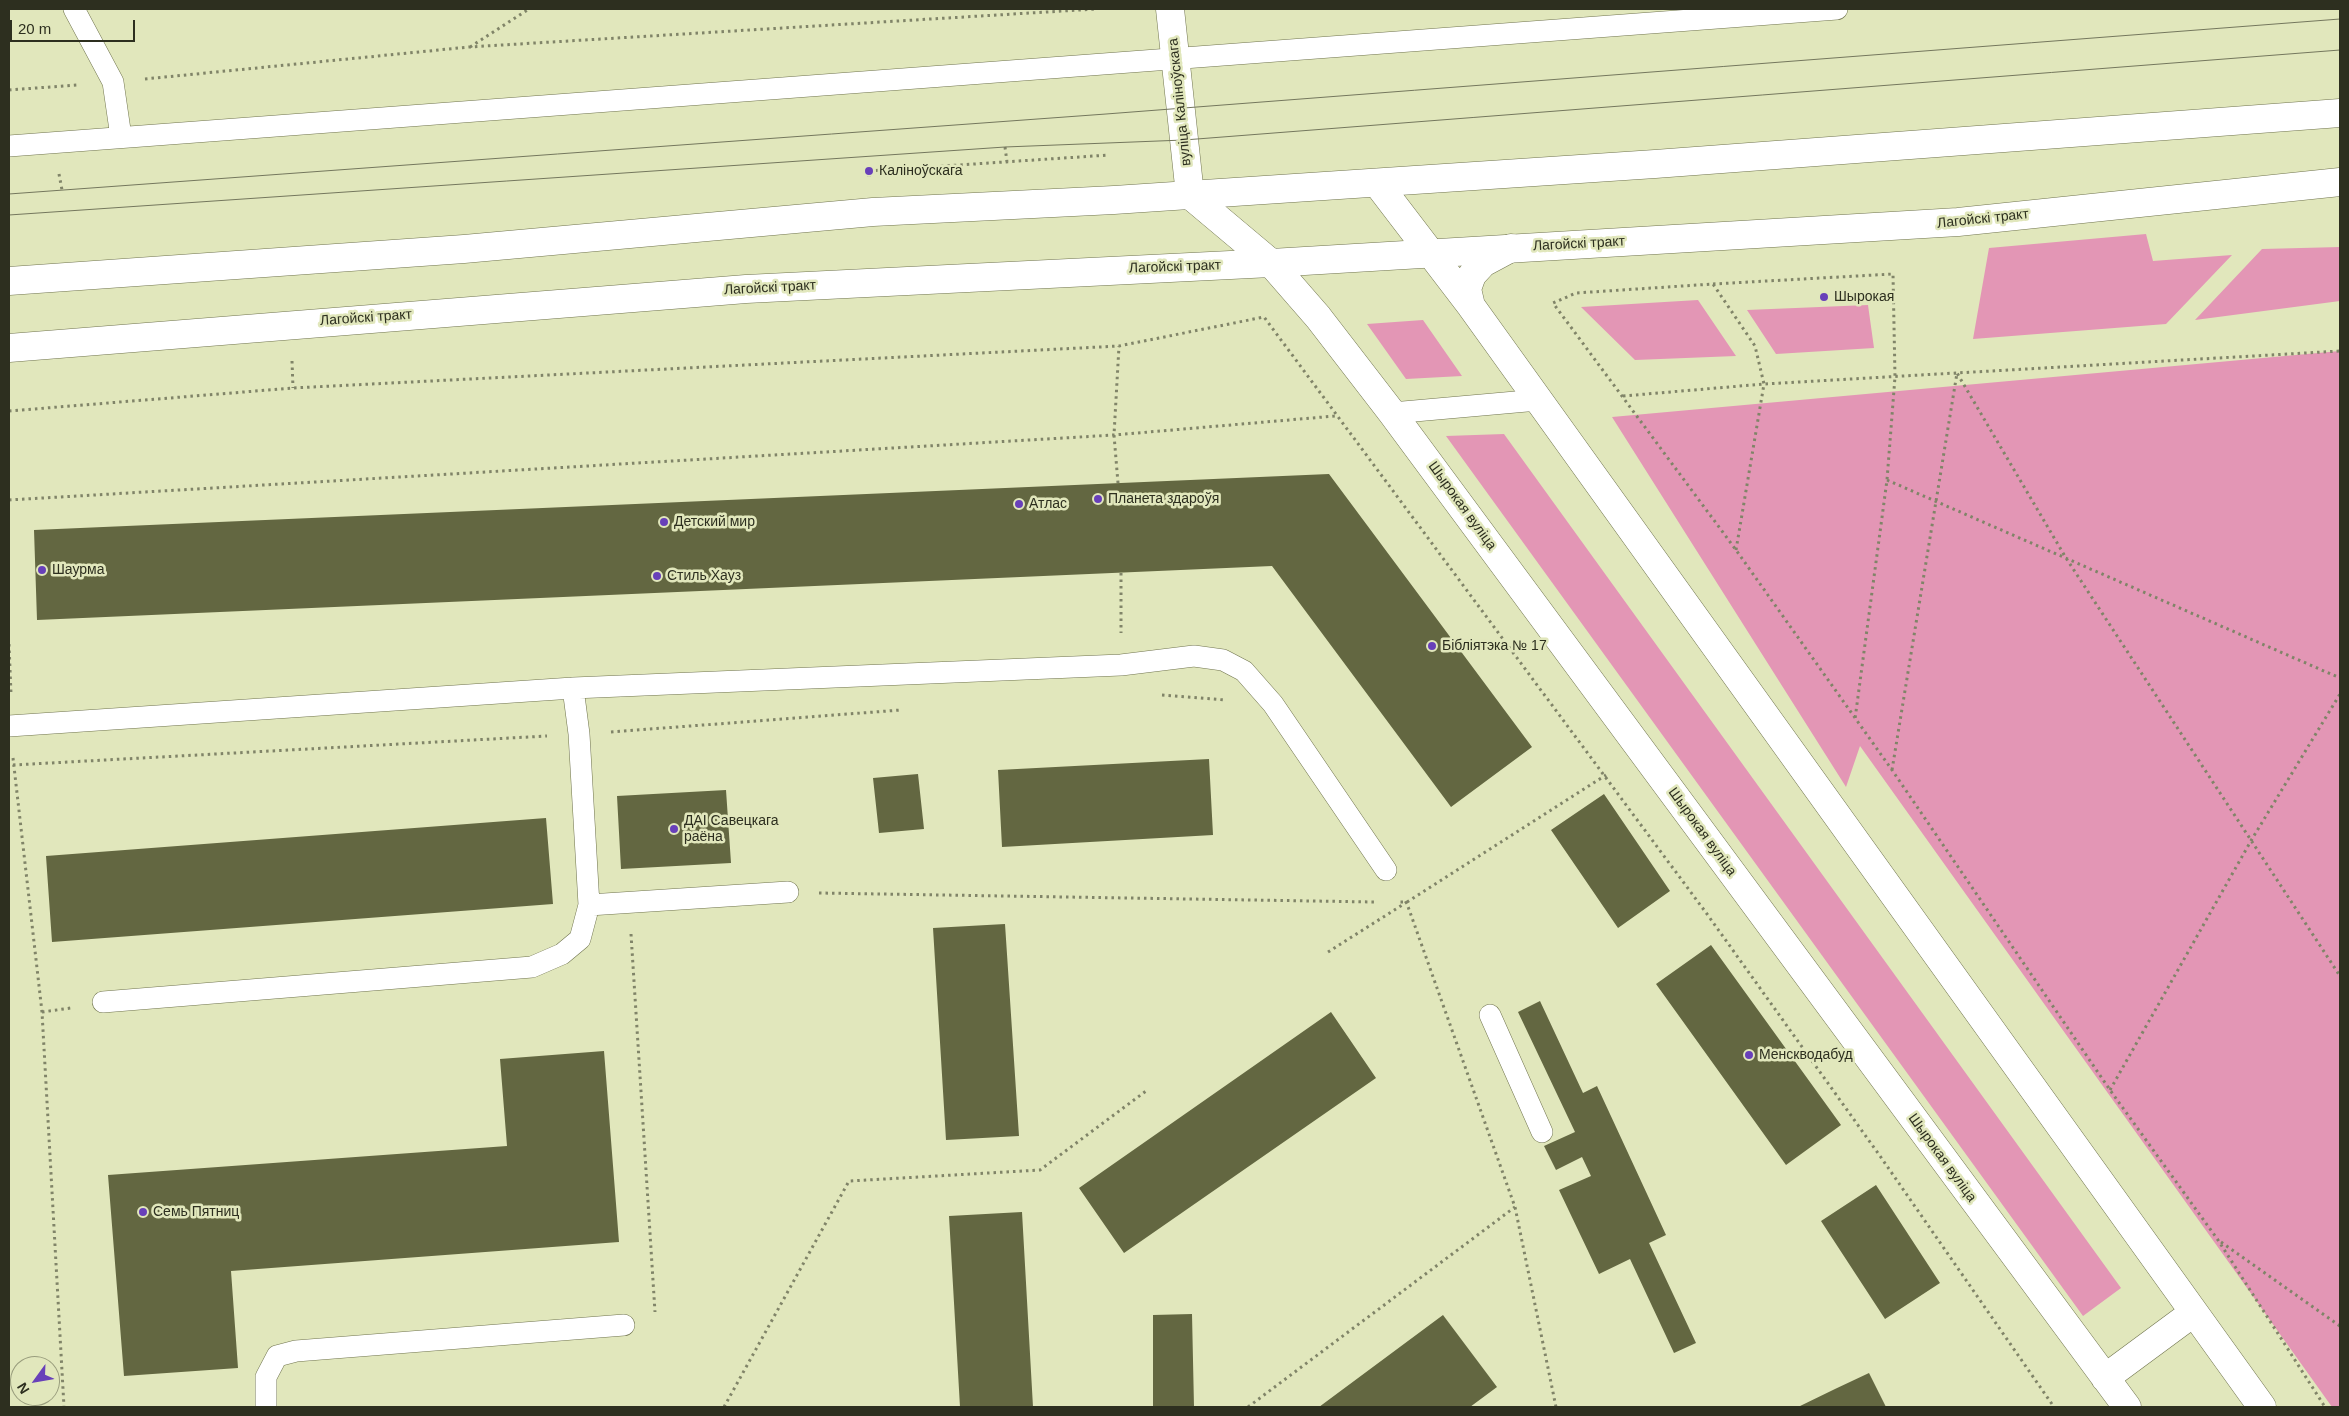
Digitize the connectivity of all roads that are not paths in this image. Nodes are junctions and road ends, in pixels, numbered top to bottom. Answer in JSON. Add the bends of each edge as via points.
{"nodes":[{"id":1,"x":74,"y":9,"type":"edge"},
{"id":2,"x":1170,"y":9,"type":"edge"},
{"id":3,"x":1837,"y":9,"type":"edge"},
{"id":4,"x":1175,"y":57,"type":"junction"},
{"id":5,"x":2340,"y":113,"type":"edge"},
{"id":6,"x":121,"y":137,"type":"junction"},
{"id":7,"x":9,"y":146,"type":"edge"},
{"id":8,"x":2340,"y":182,"type":"edge"},
{"id":9,"x":1377,"y":183,"type":"junction"},
{"id":10,"x":1190,"y":195,"type":"junction"},
{"id":11,"x":1511,"y":248,"type":"junction"},
{"id":12,"x":1431,"y":253,"type":"junction"},
{"id":13,"x":1271,"y":263,"type":"junction"},
{"id":14,"x":9,"y":281,"type":"edge"},
{"id":15,"x":1471,"y":306,"type":"junction"},
{"id":16,"x":9,"y":348,"type":"edge"},
{"id":17,"x":1538,"y":400,"type":"junction"},
{"id":18,"x":1392,"y":413,"type":"junction"},
{"id":19,"x":573,"y":688,"type":"junction"},
{"id":20,"x":11,"y":726,"type":"edge"},
{"id":21,"x":1386,"y":870,"type":"road end"},
{"id":22,"x":788,"y":892,"type":"road end"},
{"id":23,"x":589,"y":905,"type":"junction"},
{"id":24,"x":103,"y":1002,"type":"dead end"},
{"id":25,"x":1490,"y":1015,"type":"dead end"},
{"id":26,"x":1542,"y":1132,"type":"dead end"},
{"id":27,"x":2194,"y":1313,"type":"junction"},
{"id":28,"x":624,"y":1325,"type":"road end"},
{"id":29,"x":2105,"y":1378,"type":"junction"},
{"id":30,"x":266,"y":1407,"type":"edge"},
{"id":31,"x":2127,"y":1407,"type":"edge"},
{"id":32,"x":2262,"y":1407,"type":"edge"}],
"edges":[{"from":1,"to":6,"type":"lane","via":[[114,82]]},
{"from":2,"to":4,"type":"main road","name":"вуліца Каліноўскага"},
{"from":3,"to":4,"type":"lane"},
{"from":4,"to":6,"type":"lane"},
{"from":4,"to":10,"type":"main road","name":"вуліца Каліноўскага"},
{"from":5,"to":9,"type":"main road"},
{"from":6,"to":7,"type":"lane"},
{"from":8,"to":11,"type":"main road","name":"Лагойскі тракт","via":[[1958,222]]},
{"from":9,"to":10,"type":"main road"},
{"from":9,"to":12,"type":"main road"},
{"from":10,"to":13,"type":"main road","name":"Шырокая вуліца"},
{"from":10,"to":14,"type":"main road","via":[[872,212],[464,249]]},
{"from":11,"to":12,"type":"main road","name":"Лагойскі тракт"},
{"from":11,"to":15,"type":"main road","via":[[1483,263],[1472,274],[1467,289]]},
{"from":12,"to":13,"type":"main road","name":"Лагойскі тракт"},
{"from":12,"to":15,"type":"main road"},
{"from":13,"to":16,"type":"main road","name":"Лагойскі тракт","via":[[746,288]]},
{"from":13,"to":18,"type":"main road","name":"Шырокая вуліца","via":[[1318,317]]},
{"from":15,"to":17,"type":"main road"},
{"from":17,"to":18,"type":"lane"},
{"from":17,"to":27,"type":"main road"},
{"from":18,"to":29,"type":"main road","name":"Шырокая вуліца"},
{"from":19,"to":20,"type":"lane"},
{"from":19,"to":21,"type":"lane","via":[[1121,664],[1194,656],[1223,660],[1244,671],[1273,704]]},
{"from":19,"to":23,"type":"lane","via":[[579,734]]},
{"from":22,"to":23,"type":"lane"},
{"from":23,"to":24,"type":"lane","via":[[580,939],[562,954],[532,967]]},
{"from":25,"to":26,"type":"lane"},
{"from":27,"to":29,"type":"main road"},
{"from":27,"to":32,"type":"main road"},
{"from":28,"to":30,"type":"lane","via":[[296,1351],[278,1356],[266,1378]]},
{"from":29,"to":31,"type":"main road","name":"Шырокая вуліца"}]}
